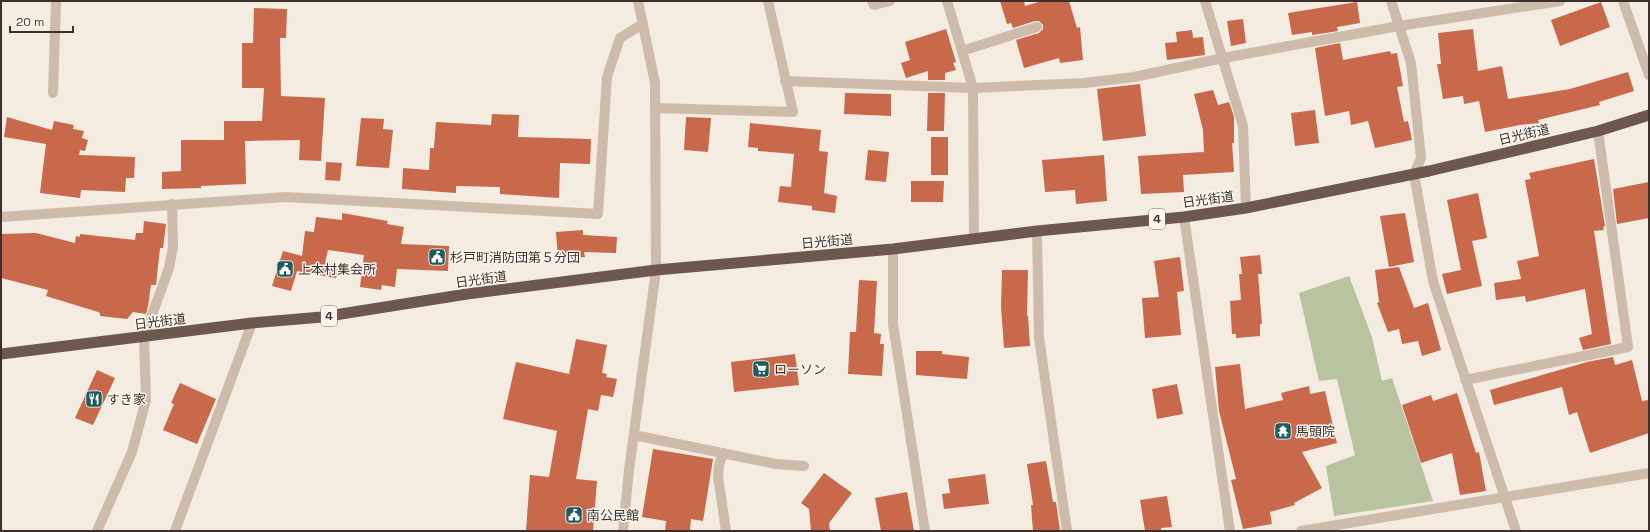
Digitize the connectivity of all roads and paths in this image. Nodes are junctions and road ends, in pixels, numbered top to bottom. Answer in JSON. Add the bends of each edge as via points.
{"nodes":[{"id":1,"x":56,"y":1,"type":"edge"},
{"id":2,"x":638,"y":1,"type":"edge"},
{"id":3,"x":768,"y":1,"type":"edge"},
{"id":4,"x":872,"y":1,"type":"edge"},
{"id":5,"x":890,"y":1,"type":"edge"},
{"id":6,"x":947,"y":1,"type":"edge"},
{"id":7,"x":1205,"y":1,"type":"edge"},
{"id":8,"x":1391,"y":1,"type":"edge"},
{"id":9,"x":1560,"y":1,"type":"edge"},
{"id":10,"x":1622,"y":1,"type":"edge"},
{"id":11,"x":643,"y":24,"type":"junction"},
{"id":12,"x":1399,"y":26,"type":"junction"},
{"id":13,"x":1037,"y":27,"type":"dead end"},
{"id":14,"x":962,"y":51,"type":"junction"},
{"id":15,"x":1223,"y":58,"type":"junction"},
{"id":16,"x":1649,"y":75,"type":"edge"},
{"id":17,"x":785,"y":81,"type":"junction"},
{"id":18,"x":973,"y":88,"type":"junction"},
{"id":19,"x":53,"y":93,"type":"dead end"},
{"id":20,"x":656,"y":108,"type":"junction"},
{"id":21,"x":1649,"y":115,"type":"edge"},
{"id":22,"x":1598,"y":131,"type":"junction"},
{"id":23,"x":1414,"y":174,"type":"junction"},
{"id":24,"x":172,"y":204,"type":"junction"},
{"id":25,"x":1246,"y":208,"type":"junction"},
{"id":26,"x":1184,"y":217,"type":"junction"},
{"id":27,"x":1,"y":218,"type":"edge"},
{"id":28,"x":1037,"y":231,"type":"junction"},
{"id":29,"x":974,"y":239,"type":"junction"},
{"id":30,"x":893,"y":249,"type":"junction"},
{"id":31,"x":656,"y":270,"type":"junction"},
{"id":32,"x":252,"y":323,"type":"junction"},
{"id":33,"x":144,"y":338,"type":"junction"},
{"id":34,"x":1,"y":354,"type":"edge"},
{"id":35,"x":1465,"y":380,"type":"junction"},
{"id":36,"x":634,"y":435,"type":"junction"},
{"id":37,"x":723,"y":453,"type":"junction"},
{"id":38,"x":804,"y":466,"type":"dead end"},
{"id":39,"x":1649,"y":473,"type":"edge"},
{"id":40,"x":1505,"y":498,"type":"junction"},
{"id":41,"x":1367,"y":520,"type":"junction"},
{"id":42,"x":96,"y":531,"type":"edge"},
{"id":43,"x":175,"y":531,"type":"edge"},
{"id":44,"x":623,"y":531,"type":"edge"},
{"id":45,"x":726,"y":531,"type":"edge"},
{"id":46,"x":925,"y":531,"type":"edge"},
{"id":47,"x":1067,"y":531,"type":"edge"},
{"id":48,"x":1230,"y":531,"type":"edge"},
{"id":49,"x":1301,"y":531,"type":"edge"},
{"id":50,"x":1368,"y":531,"type":"edge"},
{"id":51,"x":1516,"y":531,"type":"edge"}],
"edges":[{"from":1,"to":19,"type":"street"},
{"from":2,"to":11,"type":"street"},
{"from":3,"to":17,"type":"street"},
{"from":4,"to":5,"type":"street","via":[[874,5]]},
{"from":6,"to":14,"type":"street"},
{"from":7,"to":15,"type":"street"},
{"from":8,"to":12,"type":"street"},
{"from":9,"to":12,"type":"street"},
{"from":10,"to":16,"type":"street"},
{"from":11,"to":20,"type":"street","via":[[655,83]]},
{"from":11,"to":24,"type":"street","via":[[620,38],[607,77],[598,214],[286,197]]},
{"from":12,"to":15,"type":"street"},
{"from":12,"to":23,"type":"street","via":[[1411,63],[1421,158]]},
{"from":13,"to":14,"type":"street"},
{"from":14,"to":18,"type":"street"},
{"from":15,"to":18,"type":"street","via":[[1134,77],[1091,82]]},
{"from":15,"to":25,"type":"street","via":[[1243,126]]},
{"from":17,"to":18,"type":"street"},
{"from":17,"to":20,"type":"street","via":[[792,112]]},
{"from":18,"to":29,"type":"street"},
{"from":20,"to":31,"type":"street"},
{"from":21,"to":22,"type":"highway","name":"日光街道","number":"4"},
{"from":22,"to":23,"type":"highway","name":"日光街道","number":"4"},
{"from":22,"to":35,"type":"street","via":[[1628,347]]},
{"from":23,"to":25,"type":"highway","name":"日光街道","number":"4"},
{"from":23,"to":35,"type":"street","via":[[1432,281]]},
{"from":24,"to":27,"type":"street"},
{"from":24,"to":33,"type":"street","via":[[173,247],[169,268]]},
{"from":25,"to":26,"type":"highway","name":"日光街道","number":"4"},
{"from":26,"to":28,"type":"highway","name":"日光街道","number":"4"},
{"from":26,"to":48,"type":"street"},
{"from":28,"to":29,"type":"highway","name":"日光街道","number":"4"},
{"from":28,"to":47,"type":"street","via":[[1039,338]]},
{"from":29,"to":30,"type":"highway","name":"日光街道","number":"4"},
{"from":30,"to":31,"type":"highway","name":"日光街道","number":"4"},
{"from":30,"to":46,"type":"street","via":[[893,324]]},
{"from":31,"to":32,"type":"highway","name":"日光街道","number":"4","via":[[467,294],[322,317]]},
{"from":31,"to":36,"type":"street"},
{"from":32,"to":33,"type":"highway","name":"日光街道","number":"4"},
{"from":32,"to":43,"type":"street"},
{"from":33,"to":34,"type":"highway","name":"日光街道","number":"4"},
{"from":33,"to":42,"type":"street","via":[[146,400],[132,452]]},
{"from":35,"to":40,"type":"street"},
{"from":36,"to":37,"type":"street"},
{"from":36,"to":44,"type":"street"},
{"from":37,"to":38,"type":"street","via":[[776,464]]},
{"from":37,"to":45,"type":"street","via":[[718,476]]},
{"from":39,"to":40,"type":"street"},
{"from":40,"to":41,"type":"street"},
{"from":40,"to":51,"type":"street"},
{"from":41,"to":49,"type":"street"},
{"from":41,"to":50,"type":"street"}]}
